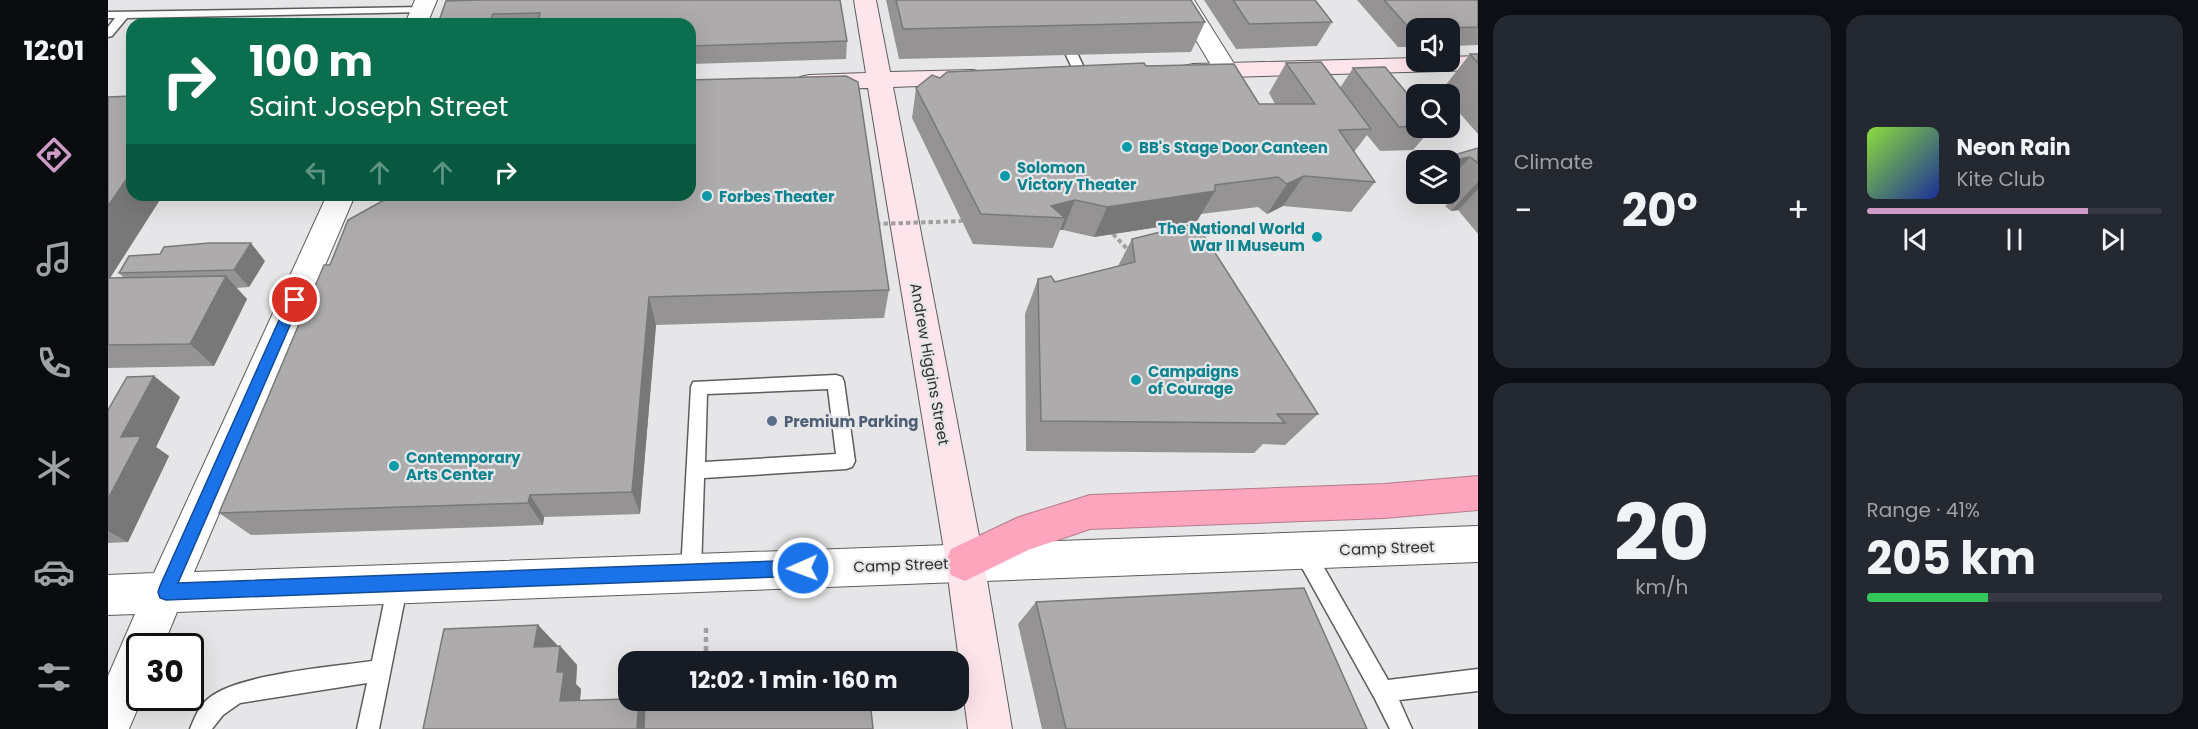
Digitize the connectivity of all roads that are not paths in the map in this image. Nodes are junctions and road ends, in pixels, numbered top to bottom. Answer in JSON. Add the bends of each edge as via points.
{"nodes":[{"id":1,"x":865,"y":0,"type":"edge"},
{"id":2,"x":1183,"y":0,"type":"edge"},
{"id":3,"x":356,"y":11,"type":"junction"},
{"id":4,"x":421,"y":11,"type":"edge"},
{"id":5,"x":298,"y":12,"type":"junction"},
{"id":6,"x":239,"y":13,"type":"junction"},
{"id":7,"x":108,"y":15,"type":"edge"},
{"id":8,"x":124,"y":15,"type":"junction"},
{"id":9,"x":165,"y":18,"type":"edge"},
{"id":10,"x":189,"y":18,"type":"edge"},
{"id":11,"x":236,"y":18,"type":"edge"},
{"id":12,"x":294,"y":18,"type":"edge"},
{"id":13,"x":353,"y":18,"type":"edge"},
{"id":14,"x":108,"y":34,"type":"edge"},
{"id":15,"x":1473,"y":64,"type":"edge"},
{"id":16,"x":1226,"y":70,"type":"junction"},
{"id":17,"x":1168,"y":71,"type":"edge"},
{"id":18,"x":1001,"y":76,"type":"edge"},
{"id":19,"x":880,"y":80,"type":"junction"},
{"id":20,"x":785,"y":82,"type":"edge"},
{"id":21,"x":338,"y":201,"type":"edge"},
{"id":22,"x":694,"y":471,"type":"junction"},
{"id":23,"x":1478,"y":493,"type":"edge"},
{"id":24,"x":1476,"y":549,"type":"edge"},
{"id":25,"x":1304,"y":550,"type":"junction"},
{"id":26,"x":965,"y":562,"type":"junction"},
{"id":27,"x":691,"y":572,"type":"junction"},
{"id":28,"x":398,"y":583,"type":"junction"},
{"id":29,"x":166,"y":592,"type":"junction"},
{"id":30,"x":108,"y":595,"type":"edge"},
{"id":31,"x":148,"y":633,"type":"edge"},
{"id":32,"x":380,"y":670,"type":"junction"},
{"id":33,"x":1478,"y":680,"type":"edge"},
{"id":34,"x":126,"y":685,"type":"edge"},
{"id":35,"x":1383,"y":691,"type":"junction"},
{"id":36,"x":108,"y":726,"type":"edge"},
{"id":37,"x":201,"y":729,"type":"edge"},
{"id":38,"x":368,"y":729,"type":"edge"},
{"id":39,"x":990,"y":729,"type":"edge"},
{"id":40,"x":1401,"y":729,"type":"edge"}],
"edges":[{"from":1,"to":19,"type":"street","name":"Andrew Higgins Street"},
{"from":2,"to":16,"type":"street"},
{"from":3,"to":4,"type":"lane"},
{"from":3,"to":5,"type":"lane"},
{"from":3,"to":13,"type":"lane"},
{"from":5,"to":6,"type":"lane"},
{"from":5,"to":12,"type":"lane"},
{"from":6,"to":10,"type":"lane"},
{"from":6,"to":11,"type":"lane"},
{"from":7,"to":8,"type":"lane"},
{"from":8,"to":9,"type":"lane"},
{"from":8,"to":14,"type":"lane"},
{"from":15,"to":16,"type":"street"},
{"from":16,"to":17,"type":"street"},
{"from":18,"to":19,"type":"street"},
{"from":19,"to":20,"type":"street"},
{"from":19,"to":26,"type":"street","name":"Andrew Higgins Street"},
{"from":21,"to":29,"type":"street"},
{"from":22,"to":22,"type":"lane","via":[[699,387],[836,382],[846,461]]},
{"from":22,"to":27,"type":"lane"},
{"from":23,"to":26,"type":"highway","via":[[1384,501],[1090,512],[1019,535]]},
{"from":24,"to":25,"type":"street","name":"Camp Street"},
{"from":25,"to":26,"type":"street","name":"Camp Street"},
{"from":25,"to":35,"type":"lane"},
{"from":26,"to":27,"type":"street","name":"Camp Street"},
{"from":26,"to":39,"type":"street","name":"Andrew Higgins Street"},
{"from":27,"to":28,"type":"street","name":"Camp Street"},
{"from":28,"to":29,"type":"street","name":"Camp Street"},
{"from":28,"to":32,"type":"lane"},
{"from":29,"to":30,"type":"street","name":"Camp Street"},
{"from":29,"to":31,"type":"street"},
{"from":32,"to":37,"type":"lane","via":[[238,693],[219,702],[204,718]]},
{"from":32,"to":38,"type":"lane"},
{"from":33,"to":35,"type":"lane"},
{"from":34,"to":36,"type":"street"},
{"from":35,"to":40,"type":"lane"}]}
